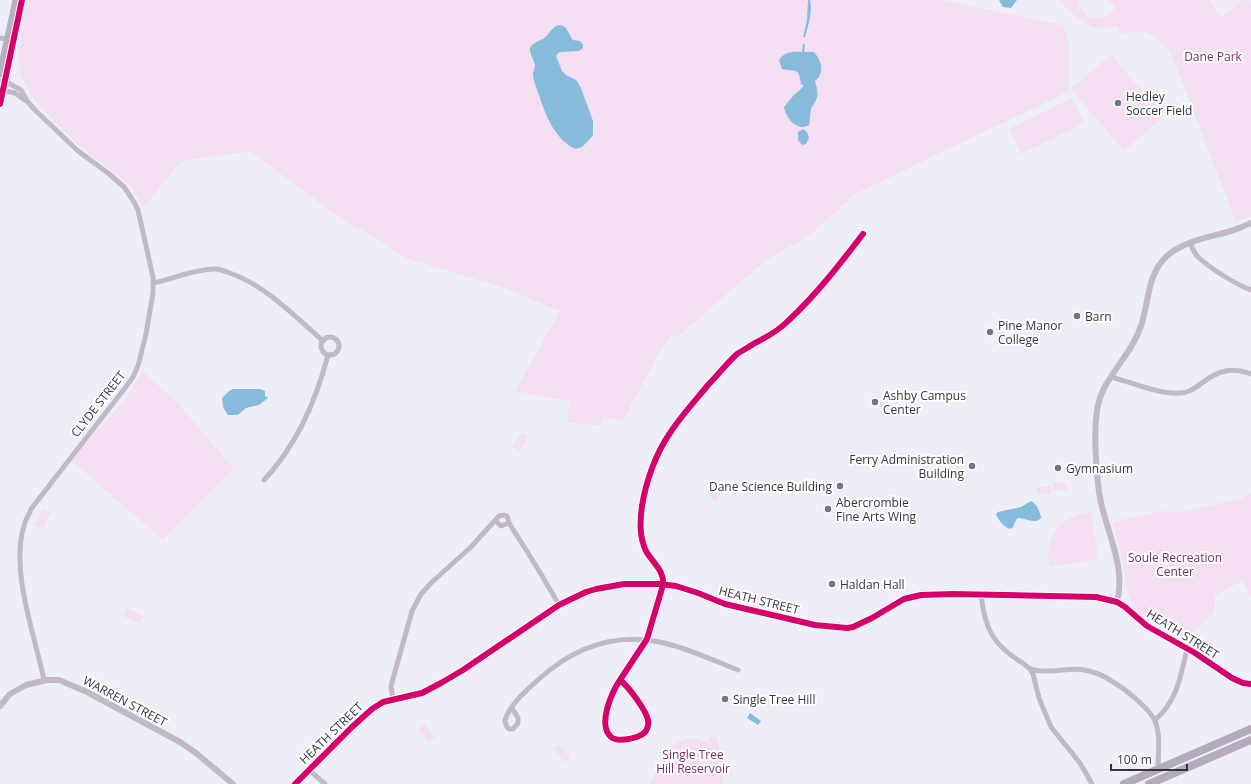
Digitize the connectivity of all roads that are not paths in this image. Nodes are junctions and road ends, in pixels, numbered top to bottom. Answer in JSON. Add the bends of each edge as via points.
{"nodes":[{"id":1,"x":16,"y":0,"type":"edge"},
{"id":2,"x":22,"y":0,"type":"edge"},
{"id":3,"x":7,"y":39,"type":"edge"},
{"id":4,"x":0,"y":74,"type":"edge"},
{"id":5,"x":2,"y":81,"type":"edge"},
{"id":6,"x":1,"y":90,"type":"edge"},
{"id":7,"x":27,"y":101,"type":"junction"},
{"id":8,"x":0,"y":104,"type":"edge"},
{"id":9,"x":1251,"y":223,"type":"edge"},
{"id":10,"x":863,"y":234,"type":"dead end"},
{"id":11,"x":1190,"y":243,"type":"junction"},
{"id":12,"x":153,"y":283,"type":"junction"},
{"id":13,"x":1251,"y":290,"type":"edge"},
{"id":14,"x":323,"y":340,"type":"junction"},
{"id":15,"x":328,"y":355,"type":"junction"},
{"id":16,"x":1251,"y":374,"type":"edge"},
{"id":17,"x":1111,"y":377,"type":"junction"},
{"id":18,"x":264,"y":480,"type":"dead end"},
{"id":19,"x":496,"y":521,"type":"junction"},
{"id":20,"x":509,"y":523,"type":"junction"},
{"id":21,"x":663,"y":585,"type":"junction"},
{"id":22,"x":981,"y":595,"type":"junction"},
{"id":23,"x":1117,"y":602,"type":"junction"},
{"id":24,"x":558,"y":605,"type":"junction"},
{"id":25,"x":647,"y":639,"type":"junction"},
{"id":26,"x":1187,"y":649,"type":"junction"},
{"id":27,"x":1030,"y":669,"type":"junction"},
{"id":28,"x":738,"y":670,"type":"dead end"},
{"id":29,"x":44,"y":680,"type":"junction"},
{"id":30,"x":620,"y":680,"type":"junction"},
{"id":31,"x":1251,"y":684,"type":"edge"},
{"id":32,"x":393,"y":699,"type":"junction"},
{"id":33,"x":0,"y":706,"type":"edge"},
{"id":34,"x":512,"y":708,"type":"dead end"},
{"id":35,"x":1155,"y":720,"type":"junction"},
{"id":36,"x":1251,"y":730,"type":"edge"},
{"id":37,"x":1251,"y":740,"type":"edge"},
{"id":38,"x":1158,"y":769,"type":"junction"},
{"id":39,"x":309,"y":770,"type":"junction"},
{"id":40,"x":1159,"y":782,"type":"edge"},
{"id":41,"x":233,"y":784,"type":"edge"},
{"id":42,"x":294,"y":784,"type":"edge"},
{"id":43,"x":325,"y":784,"type":"edge"},
{"id":44,"x":1092,"y":784,"type":"edge"},
{"id":45,"x":1124,"y":784,"type":"edge"},
{"id":46,"x":1149,"y":784,"type":"edge"}],
"edges":[{"from":1,"to":3,"type":"main road"},
{"from":2,"to":3,"type":"main road"},
{"from":3,"to":4,"type":"main road"},
{"from":3,"to":5,"type":"main road"},
{"from":5,"to":6,"type":"main road"},
{"from":5,"to":7,"type":"street","name":"CLYDE STREET","via":[[21,90]]},
{"from":6,"to":7,"type":"street","name":"CLYDE STREET","via":[[15,93]]},
{"from":6,"to":8,"type":"main road"},
{"from":7,"to":12,"type":"street","name":"CLYDE STREET","via":[[78,151],[124,187],[139,214]]},
{"from":9,"to":11,"type":"street"},
{"from":10,"to":21,"type":"street","via":[[830,277],[788,321],[738,354],[688,408],[669,433],[648,482],[640,525],[646,550],[660,571],[664,580]]},
{"from":11,"to":13,"type":"street","via":[[1196,254],[1208,265]]},
{"from":11,"to":17,"type":"street","via":[[1172,251],[1158,265],[1137,337]]},
{"from":12,"to":14,"type":"street","via":[[201,270],[218,269],[242,278],[274,298]]},
{"from":12,"to":29,"type":"street","name":"CLYDE STREET","via":[[153,299],[146,334],[133,377],[31,509],[24,525],[20,543],[23,585]]},
{"from":14,"to":15,"type":"street","via":[[321,348]]},
{"from":14,"to":15,"type":"street","via":[[334,339],[339,346],[334,354]]},
{"from":15,"to":18,"type":"street","via":[[321,384],[299,432],[285,456]]},
{"from":16,"to":17,"type":"street","via":[[1235,370],[1226,371],[1212,376],[1195,388],[1176,393],[1161,392]]},
{"from":17,"to":23,"type":"street","via":[[1098,406],[1096,441],[1099,493],[1119,576]]},
{"from":19,"to":20,"type":"street","via":[[501,526]]},
{"from":19,"to":20,"type":"street","via":[[499,516],[504,515],[507,516]]},
{"from":19,"to":32,"type":"street","via":[[432,582],[415,605],[391,686]]},
{"from":20,"to":24,"type":"street"},
{"from":21,"to":22,"type":"street","name":"HEATH STREET","via":[[676,586],[724,604],[815,625],[847,628],[909,598],[933,594]]},
{"from":21,"to":24,"type":"street","name":"HEATH STREET","via":[[624,584],[604,587]]},
{"from":21,"to":25,"type":"street"},
{"from":22,"to":23,"type":"street","name":"HEATH STREET","via":[[1087,596]]},
{"from":22,"to":27,"type":"street","via":[[992,635],[1010,655]]},
{"from":23,"to":26,"type":"street","name":"HEATH STREET","via":[[1147,626]]},
{"from":24,"to":32,"type":"street","name":"HEATH STREET","via":[[441,683],[422,693]]},
{"from":25,"to":28,"type":"street","via":[[676,646]]},
{"from":25,"to":30,"type":"street"},
{"from":25,"to":34,"type":"street","via":[[610,641],[578,652],[545,674]]},
{"from":26,"to":31,"type":"street","name":"HEATH STREET","via":[[1232,678]]},
{"from":26,"to":35,"type":"street","via":[[1178,688],[1167,709]]},
{"from":27,"to":35,"type":"street","via":[[1084,670],[1096,674],[1129,693]]},
{"from":27,"to":44,"type":"street","via":[[1051,727],[1080,763]]},
{"from":29,"to":33,"type":"street","name":"WARREN STREET","via":[[8,695]]},
{"from":29,"to":41,"type":"street","name":"WARREN STREET","via":[[59,680],[79,688],[180,742]]},
{"from":30,"to":30,"type":"street","via":[[645,712],[649,723],[644,734],[620,740],[614,739],[606,726],[610,702]]},
{"from":32,"to":39,"type":"street","name":"HEATH STREET","via":[[372,709]]},
{"from":35,"to":38,"type":"street","via":[[1158,736]]},
{"from":36,"to":38,"type":"highway"},
{"from":37,"to":40,"type":"highway"},
{"from":38,"to":45,"type":"highway"},
{"from":39,"to":42,"type":"street","name":"HEATH STREET"},
{"from":39,"to":43,"type":"street"},
{"from":40,"to":46,"type":"highway"}]}
